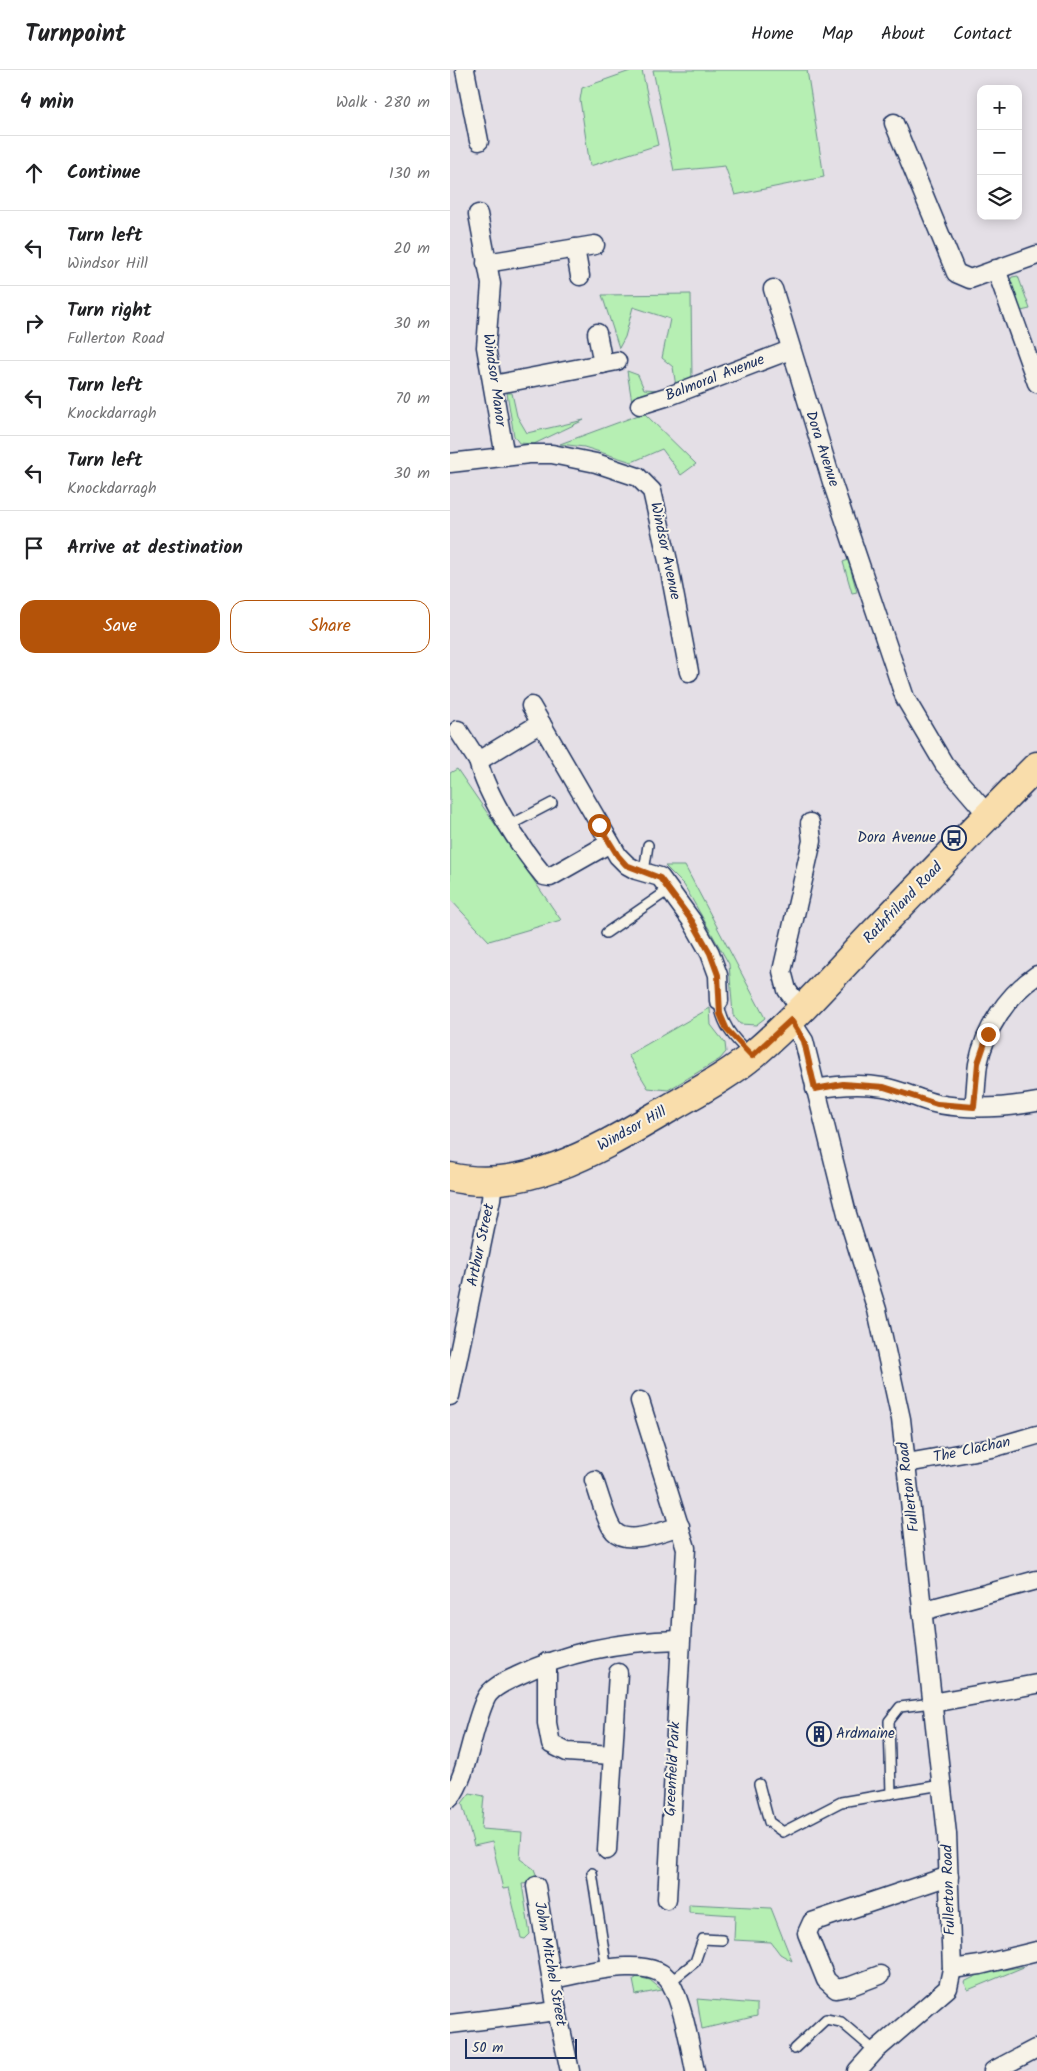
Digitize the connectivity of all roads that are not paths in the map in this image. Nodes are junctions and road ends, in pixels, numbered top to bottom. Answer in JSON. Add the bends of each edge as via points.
{"nodes":[{"id":1,"x":465,"y":70,"type":"edge"},
{"id":2,"x":894,"y":123,"type":"dead end"},
{"id":3,"x":479,"y":141,"type":"dead end"},
{"id":4,"x":478,"y":214,"type":"dead end"},
{"id":5,"x":595,"y":245,"type":"dead end"},
{"id":6,"x":575,"y":248,"type":"junction"},
{"id":7,"x":1037,"y":255,"type":"edge"},
{"id":8,"x":486,"y":263,"type":"junction"},
{"id":9,"x":996,"y":269,"type":"junction"},
{"id":10,"x":580,"y":276,"type":"dead end"},
{"id":11,"x":773,"y":289,"type":"dead end"},
{"id":12,"x":597,"y":334,"type":"dead end"},
{"id":13,"x":790,"y":350,"type":"junction"},
{"id":14,"x":1037,"y":383,"type":"edge"},
{"id":15,"x":493,"y":385,"type":"junction"},
{"id":16,"x":640,"y":405,"type":"dead end"},
{"id":17,"x":505,"y":457,"type":"junction"},
{"id":18,"x":450,"y":463,"type":"edge"},
{"id":19,"x":689,"y":672,"type":"dead end"},
{"id":20,"x":531,"y":706,"type":"dead end"},
{"id":21,"x":541,"y":723,"type":"junction"},
{"id":22,"x":458,"y":730,"type":"dead end"},
{"id":23,"x":478,"y":761,"type":"junction"},
{"id":24,"x":1037,"y":766,"type":"edge"},
{"id":25,"x":552,"y":802,"type":"dead end"},
{"id":26,"x":988,"y":815,"type":"junction"},
{"id":27,"x":810,"y":823,"type":"dead end"},
{"id":28,"x":510,"y":825,"type":"junction"},
{"id":29,"x":610,"y":843,"type":"junction"},
{"id":30,"x":648,"y":845,"type":"dead end"},
{"id":31,"x":644,"y":872,"type":"junction"},
{"id":32,"x":670,"y":889,"type":"junction"},
{"id":33,"x":606,"y":933,"type":"dead end"},
{"id":34,"x":1037,"y":975,"type":"edge"},
{"id":35,"x":719,"y":1001,"type":"joint"},
{"id":36,"x":796,"y":1015,"type":"junction"},
{"id":37,"x":752,"y":1056,"type":"junction"},
{"id":38,"x":815,"y":1089,"type":"junction"},
{"id":39,"x":1037,"y":1102,"type":"edge"},
{"id":40,"x":974,"y":1107,"type":"junction"},
{"id":41,"x":450,"y":1176,"type":"edge"},
{"id":42,"x":493,"y":1181,"type":"junction"},
{"id":43,"x":450,"y":1396,"type":"edge"},
{"id":44,"x":640,"y":1401,"type":"dead end"},
{"id":45,"x":1037,"y":1435,"type":"edge"},
{"id":46,"x":907,"y":1463,"type":"junction"},
{"id":47,"x":594,"y":1480,"type":"dead end"},
{"id":48,"x":680,"y":1526,"type":"junction"},
{"id":49,"x":1037,"y":1580,"type":"edge"},
{"id":50,"x":922,"y":1611,"type":"junction"},
{"id":51,"x":680,"y":1640,"type":"junction"},
{"id":52,"x":547,"y":1662,"type":"junction"},
{"id":53,"x":618,"y":1673,"type":"dead end"},
{"id":54,"x":1037,"y":1684,"type":"edge"},
{"id":55,"x":932,"y":1703,"type":"junction"},
{"id":56,"x":612,"y":1755,"type":"junction"},
{"id":57,"x":759,"y":1784,"type":"dead end"},
{"id":58,"x":941,"y":1785,"type":"junction"},
{"id":59,"x":891,"y":1794,"type":"junction"},
{"id":60,"x":450,"y":1798,"type":"edge"},
{"id":61,"x":608,"y":1850,"type":"dead end"},
{"id":62,"x":592,"y":1873,"type":"dead end"},
{"id":63,"x":949,"y":1876,"type":"junction"},
{"id":64,"x":536,"y":1886,"type":"dead end"},
{"id":65,"x":667,"y":1899,"type":"dead end"},
{"id":66,"x":722,"y":1940,"type":"dead end"},
{"id":67,"x":1037,"y":1951,"type":"edge"},
{"id":68,"x":952,"y":1969,"type":"junction"},
{"id":69,"x":608,"y":1970,"type":"junction"},
{"id":70,"x":880,"y":1975,"type":"dead end"},
{"id":71,"x":553,"y":1979,"type":"junction"},
{"id":72,"x":670,"y":1982,"type":"junction"},
{"id":73,"x":557,"y":2011,"type":"junction"},
{"id":74,"x":450,"y":2024,"type":"edge"},
{"id":75,"x":794,"y":2049,"type":"dead end"},
{"id":76,"x":1035,"y":2049,"type":"dead end"},
{"id":77,"x":875,"y":2051,"type":"junction"},
{"id":78,"x":568,"y":2070,"type":"edge"},
{"id":79,"x":695,"y":2071,"type":"edge"},
{"id":80,"x":857,"y":2071,"type":"edge"},
{"id":81,"x":995,"y":2071,"type":"edge"}],
"edges":[{"from":1,"to":3,"type":"street"},
{"from":2,"to":9,"type":"street","via":[[956,273],[970,279]]},
{"from":4,"to":8,"type":"street","name":"Windsor Manor"},
{"from":5,"to":6,"type":"street"},
{"from":6,"to":8,"type":"street"},
{"from":6,"to":10,"type":"street"},
{"from":7,"to":9,"type":"street"},
{"from":8,"to":15,"type":"street","name":"Windsor Manor","via":[[491,284],[486,347]]},
{"from":9,"to":14,"type":"street"},
{"from":11,"to":13,"type":"street","name":"Dora Avenue"},
{"from":12,"to":15,"type":"street","via":[[610,363]]},
{"from":13,"to":16,"type":"street","name":"Balmoral Avenue"},
{"from":13,"to":26,"type":"street","name":"Dora Avenue","via":[[905,698],[944,764]]},
{"from":15,"to":17,"type":"street","name":"Windsor Manor"},
{"from":17,"to":18,"type":"street","name":"Windsor Avenue"},
{"from":17,"to":19,"type":"street","name":"Windsor Avenue","via":[[552,454],[596,463],[638,477],[652,491]]},
{"from":20,"to":21,"type":"street"},
{"from":21,"to":23,"type":"street"},
{"from":21,"to":29,"type":"street"},
{"from":22,"to":23,"type":"street"},
{"from":23,"to":28,"type":"street","via":[[483,778]]},
{"from":24,"to":26,"type":"main road","name":"Rathfriland Road"},
{"from":25,"to":28,"type":"lane"},
{"from":26,"to":36,"type":"main road","name":"Rathfriland Road"},
{"from":27,"to":36,"type":"street","name":"Fullerton Road","via":[[812,841],[782,971]]},
{"from":28,"to":29,"type":"street","via":[[544,876],[550,877]]},
{"from":29,"to":31,"type":"street","via":[[626,865]]},
{"from":30,"to":31,"type":"lane"},
{"from":31,"to":32,"type":"street","via":[[660,878]]},
{"from":32,"to":33,"type":"lane"},
{"from":32,"to":35,"type":"street","via":[[710,953],[718,975]]},
{"from":34,"to":40,"type":"street","via":[[1007,1000],[988,1034],[978,1063]]},
{"from":35,"to":37,"type":"lane","via":[[727,1030]]},
{"from":36,"to":37,"type":"main road","name":"Windsor Hill"},
{"from":36,"to":38,"type":"street","name":"Fullerton Road"},
{"from":37,"to":42,"type":"main road","name":"Windsor Hill","via":[[714,1083],[574,1159],[533,1173]]},
{"from":38,"to":40,"type":"street","via":[[843,1084],[884,1087],[937,1104]]},
{"from":38,"to":46,"type":"street","name":"Fullerton Road","via":[[847,1214],[877,1310],[901,1419]]},
{"from":39,"to":40,"type":"street","via":[[1007,1108]]},
{"from":41,"to":42,"type":"main road","name":"Windsor Hill","via":[[470,1181]]},
{"from":42,"to":43,"type":"street","name":"Arthur Street","via":[[492,1199]]},
{"from":44,"to":48,"type":"street","name":"Greenfield Park"},
{"from":45,"to":46,"type":"street","name":"The Clachan","via":[[992,1448]]},
{"from":46,"to":50,"type":"street","name":"Fullerton Road"},
{"from":47,"to":48,"type":"street","via":[[613,1530],[623,1537],[643,1536]]},
{"from":48,"to":51,"type":"street","name":"Greenfield Park","via":[[686,1548]]},
{"from":49,"to":50,"type":"street"},
{"from":50,"to":55,"type":"street","name":"Fullerton Road"},
{"from":51,"to":52,"type":"street","via":[[597,1648]]},
{"from":51,"to":65,"type":"street","name":"Greenfield Park"},
{"from":52,"to":56,"type":"street","via":[[547,1723],[551,1744],[567,1752]]},
{"from":52,"to":60,"type":"street","via":[[501,1684],[487,1695],[475,1724],[459,1783]]},
{"from":53,"to":56,"type":"street"},
{"from":54,"to":55,"type":"street"},
{"from":55,"to":58,"type":"street","name":"Fullerton Road"},
{"from":55,"to":59,"type":"lane","via":[[900,1707],[889,1721]]},
{"from":56,"to":61,"type":"street"},
{"from":57,"to":59,"type":"lane","via":[[769,1822],[783,1832],[841,1802]]},
{"from":58,"to":59,"type":"lane"},
{"from":58,"to":63,"type":"street","name":"Fullerton Road"},
{"from":62,"to":69,"type":"lane"},
{"from":63,"to":68,"type":"street","name":"Fullerton Road"},
{"from":63,"to":70,"type":"street","via":[[812,1922],[809,1926],[807,1933],[826,1980],[836,1989]]},
{"from":64,"to":71,"type":"street","name":"John Mitchel Street"},
{"from":66,"to":72,"type":"lane","via":[[703,1939],[696,1962]]},
{"from":67,"to":68,"type":"street"},
{"from":68,"to":77,"type":"street","via":[[948,1988]]},
{"from":69,"to":71,"type":"street"},
{"from":69,"to":72,"type":"street","via":[[644,1967],[660,1973]]},
{"from":71,"to":73,"type":"street","name":"John Mitchel Street"},
{"from":72,"to":79,"type":"street","via":[[687,2029]]},
{"from":73,"to":74,"type":"street"},
{"from":73,"to":78,"type":"street","name":"John Mitchel Street"},
{"from":75,"to":77,"type":"lane","via":[[826,2018],[841,2022]]},
{"from":76,"to":81,"type":"street"},
{"from":77,"to":80,"type":"street"}]}
